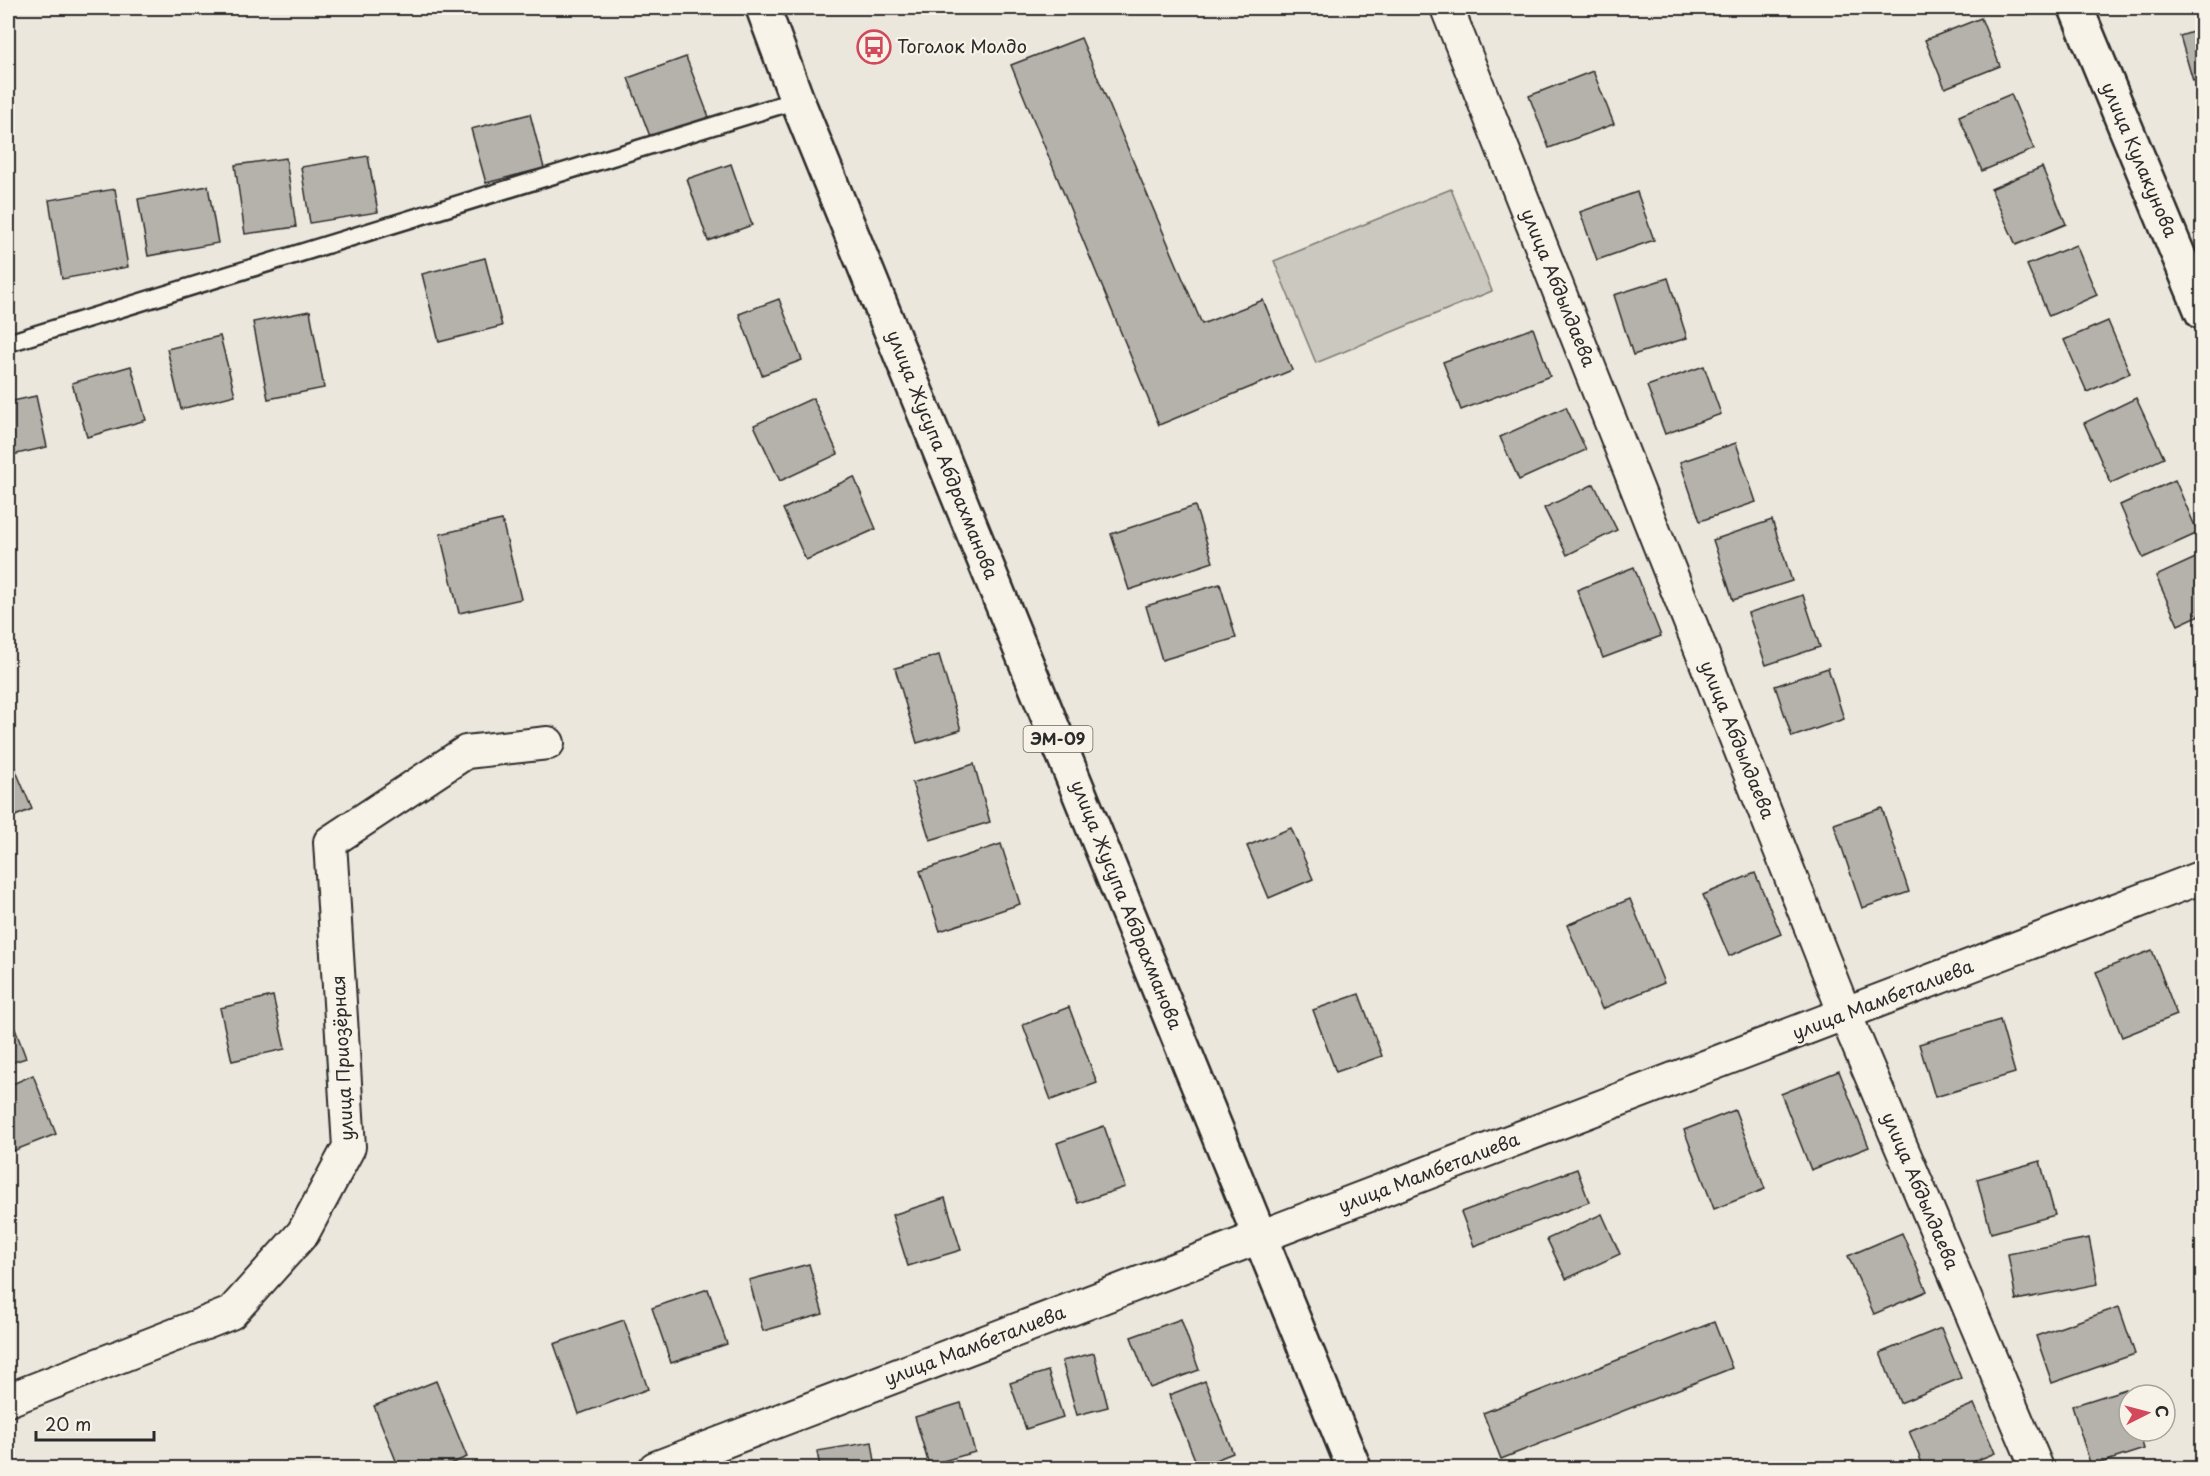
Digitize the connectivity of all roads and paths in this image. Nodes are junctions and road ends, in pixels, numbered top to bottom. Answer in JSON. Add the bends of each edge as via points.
{"nodes":[{"id":1,"x":763,"y":8,"type":"edge"},
{"id":2,"x":1447,"y":8,"type":"edge"},
{"id":3,"x":2076,"y":8,"type":"edge"},
{"id":4,"x":797,"y":100,"type":"junction"},
{"id":5,"x":2202,"y":312,"type":"edge"},
{"id":6,"x":8,"y":343,"type":"edge"},
{"id":7,"x":548,"y":743,"type":"dead end"},
{"id":8,"x":2202,"y":877,"type":"edge"},
{"id":9,"x":1845,"y":1014,"type":"junction"},
{"id":10,"x":1261,"y":1237,"type":"junction"},
{"id":11,"x":8,"y":1400,"type":"edge"},
{"id":12,"x":655,"y":1468,"type":"edge"},
{"id":13,"x":1354,"y":1468,"type":"edge"},
{"id":14,"x":2037,"y":1468,"type":"edge"}],
"edges":[{"from":1,"to":4,"type":"main road","name":"улица Жусупа Абдрахманова","number":"ЭМ-09"},
{"from":2,"to":9,"type":"street","name":"улица Абдылдаева"},
{"from":3,"to":5,"type":"main road","name":"улица Кулакунова"},
{"from":4,"to":6,"type":"lane"},
{"from":4,"to":10,"type":"main road","name":"улица Жусупа Абдрахманова","number":"ЭМ-09"},
{"from":7,"to":11,"type":"street","name":"улица Приозёрная","via":[[466,752],[330,842],[349,1147],[303,1233],[231,1313]]},
{"from":8,"to":9,"type":"street","name":"улица Мамбеталиева"},
{"from":9,"to":10,"type":"street","name":"улица Мамбеталиева"},
{"from":9,"to":14,"type":"street","name":"улица Абдылдаева"},
{"from":10,"to":12,"type":"street","name":"улица Мамбеталиева"},
{"from":10,"to":13,"type":"main road","name":"улица Жусупа Абдрахманова","number":"ЭМ-09"}]}
